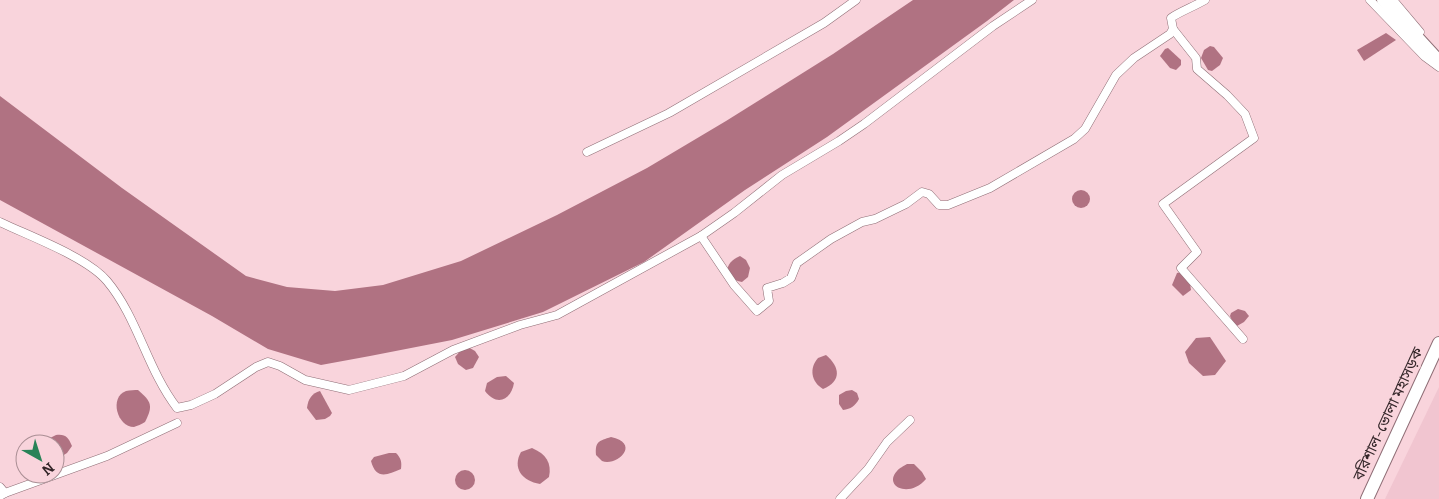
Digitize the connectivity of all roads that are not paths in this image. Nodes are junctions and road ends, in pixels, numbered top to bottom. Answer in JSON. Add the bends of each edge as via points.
{"nodes":[{"id":1,"x":856,"y":0,"type":"edge"},
{"id":2,"x":1032,"y":0,"type":"edge"},
{"id":3,"x":1205,"y":0,"type":"edge"},
{"id":4,"x":1370,"y":0,"type":"edge"},
{"id":5,"x":1383,"y":0,"type":"edge"},
{"id":6,"x":1393,"y":0,"type":"edge"},
{"id":7,"x":1173,"y":29,"type":"junction"},
{"id":8,"x":1439,"y":55,"type":"edge"},
{"id":9,"x":1439,"y":62,"type":"edge"},
{"id":10,"x":1439,"y":68,"type":"edge"},
{"id":11,"x":588,"y":152,"type":"dead end"},
{"id":12,"x":0,"y":222,"type":"edge"},
{"id":13,"x":701,"y":236,"type":"junction"},
{"id":14,"x":1243,"y":338,"type":"dead end"},
{"id":15,"x":1439,"y":343,"type":"edge"},
{"id":16,"x":910,"y":420,"type":"dead end"},
{"id":17,"x":177,"y":423,"type":"dead end"},
{"id":18,"x":2,"y":492,"type":"edge"},
{"id":19,"x":840,"y":499,"type":"edge"},
{"id":20,"x":1368,"y":499,"type":"edge"}],
"edges":[{"from":1,"to":11,"type":"street","via":[[824,23],[669,112]]},
{"from":2,"to":13,"type":"street","via":[[864,124],[782,175]]},
{"from":3,"to":7,"type":"street","via":[[1173,16]]},
{"from":4,"to":10,"type":"street"},
{"from":5,"to":9,"type":"highway"},
{"from":6,"to":8,"type":"street"},
{"from":7,"to":13,"type":"street","via":[[1116,75],[1085,129],[1074,139],[990,188],[948,205],[939,205],[929,194],[922,192],[906,204],[862,222],[797,263],[791,278],[767,288],[770,300],[757,311],[734,285]]},
{"from":7,"to":14,"type":"street","via":[[1196,58],[1197,68],[1245,114],[1254,138],[1163,204],[1196,252],[1181,268]]},
{"from":12,"to":13,"type":"street","via":[[90,266],[106,280],[126,310],[177,408],[215,394],[268,362],[305,380],[349,390],[404,376],[453,350],[557,315]]},
{"from":15,"to":20,"type":"highway","name":"বরিশাল-ভোলা মহাসড়ক"},
{"from":16,"to":19,"type":"street","via":[[887,442],[868,469]]},
{"from":17,"to":18,"type":"street","via":[[107,456]]}]}
